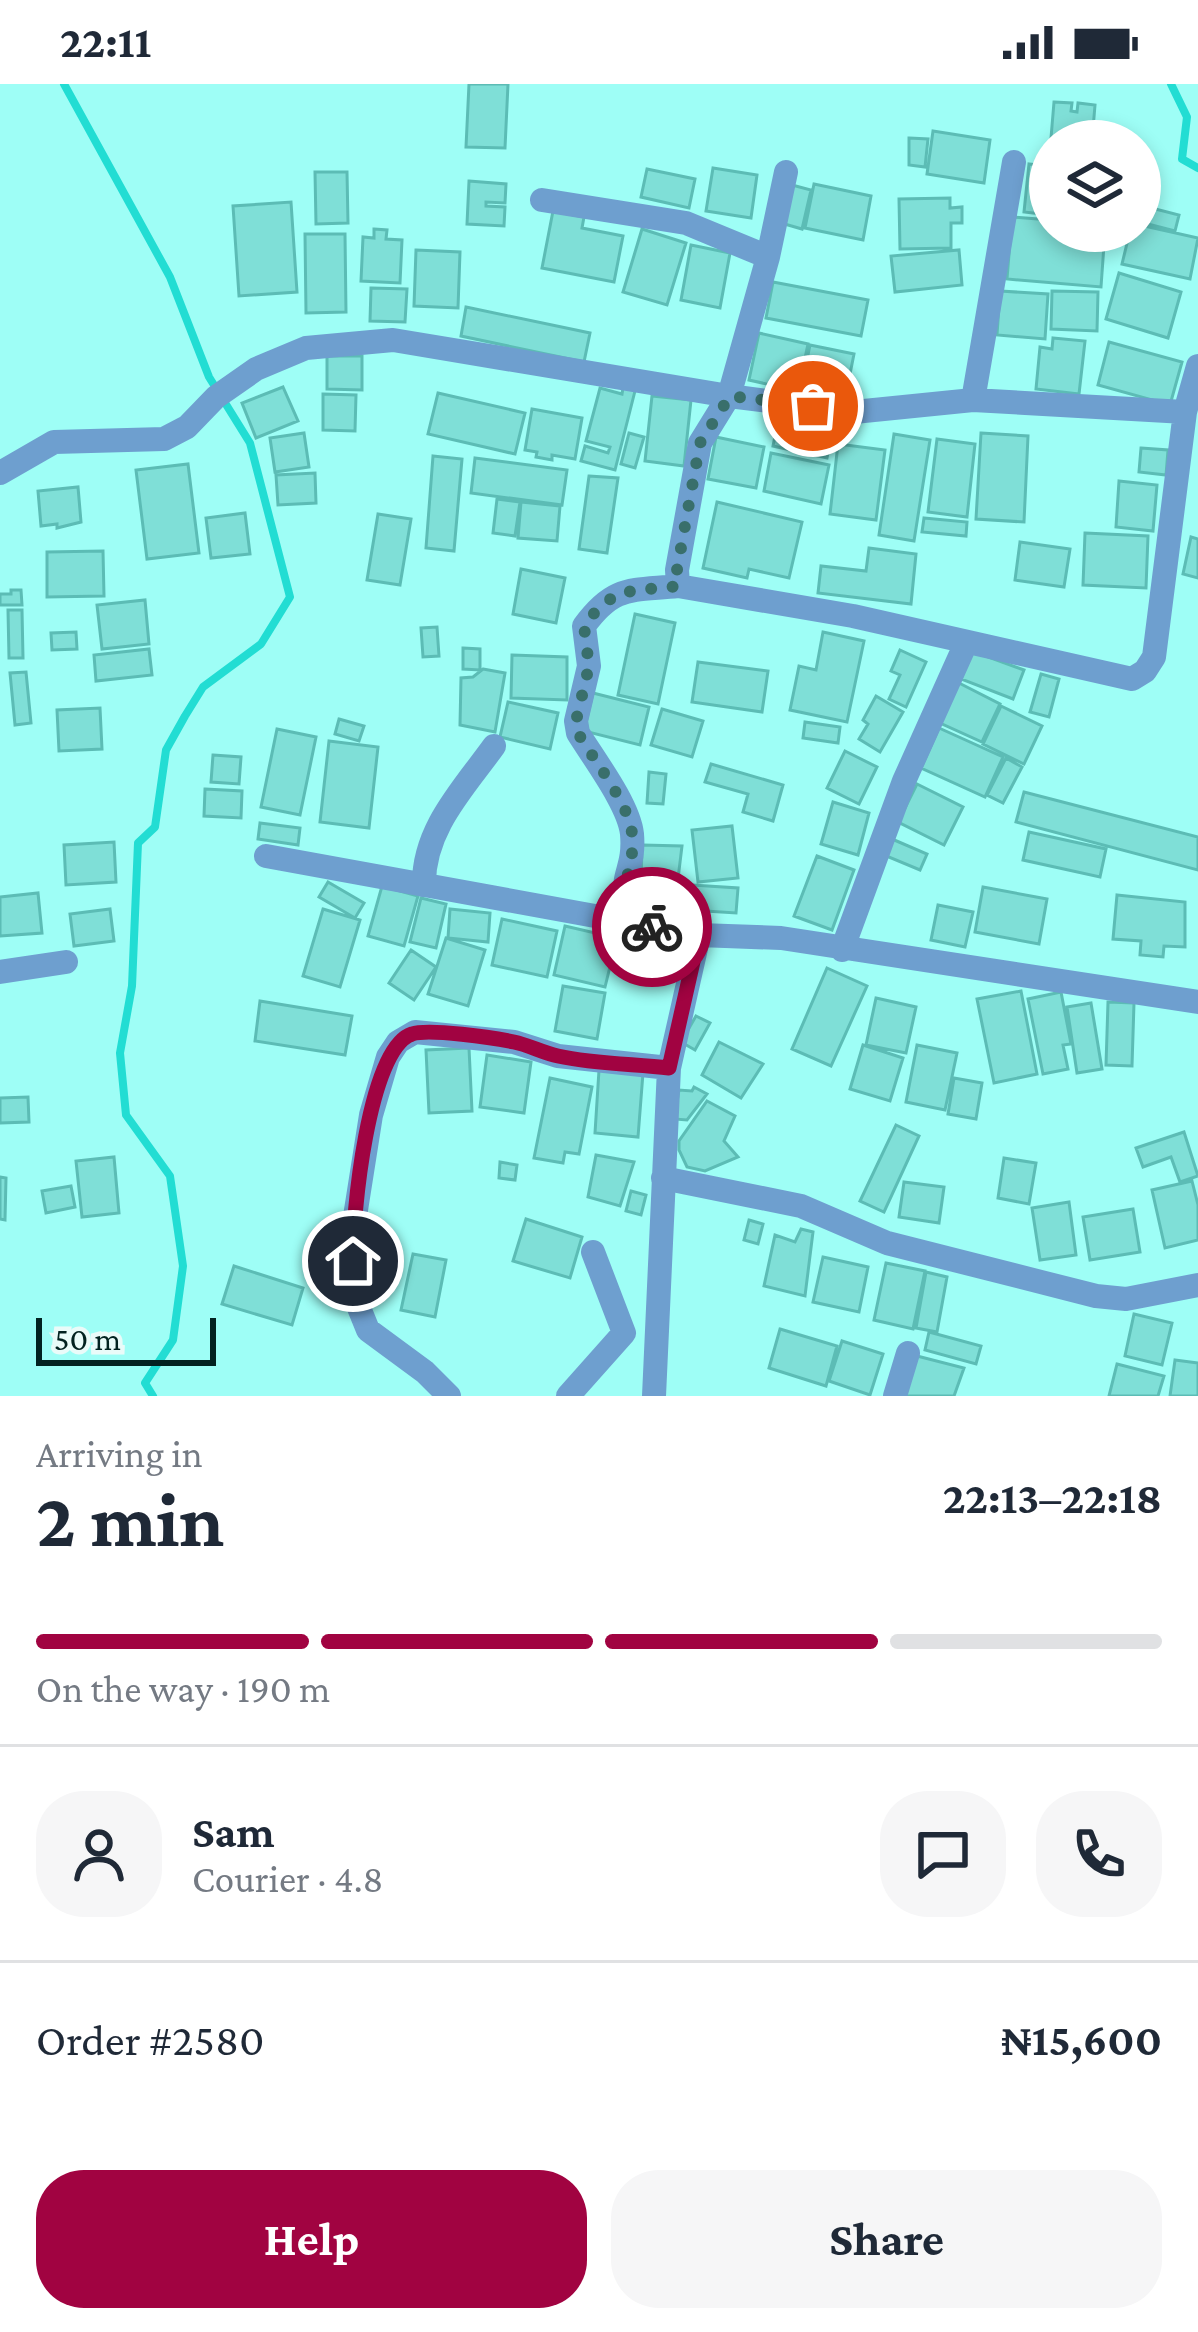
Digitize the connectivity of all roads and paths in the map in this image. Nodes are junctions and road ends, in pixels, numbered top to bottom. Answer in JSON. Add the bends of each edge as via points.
{"nodes":[{"id":1,"x":1014,"y":162,"type":"dead end"},
{"id":2,"x":786,"y":172,"type":"dead end"},
{"id":3,"x":542,"y":200,"type":"dead end"},
{"id":4,"x":768,"y":257,"type":"junction"},
{"id":5,"x":1198,"y":366,"type":"edge"},
{"id":6,"x":730,"y":396,"type":"junction"},
{"id":7,"x":973,"y":400,"type":"junction"},
{"id":8,"x":1185,"y":412,"type":"junction"},
{"id":9,"x":0,"y":473,"type":"edge"},
{"id":10,"x":678,"y":586,"type":"junction"},
{"id":11,"x":966,"y":644,"type":"junction"},
{"id":12,"x":494,"y":746,"type":"dead end"},
{"id":13,"x":266,"y":856,"type":"dead end"},
{"id":14,"x":424,"y":885,"type":"junction"},
{"id":15,"x":642,"y":925,"type":"junction"},
{"id":16,"x":699,"y":935,"type":"junction"},
{"id":17,"x":842,"y":950,"type":"junction"},
{"id":18,"x":65,"y":962,"type":"dead end"},
{"id":19,"x":0,"y":972,"type":"edge"},
{"id":20,"x":1198,"y":1002,"type":"edge"},
{"id":21,"x":669,"y":1068,"type":"junction"},
{"id":22,"x":663,"y":1178,"type":"junction"},
{"id":23,"x":593,"y":1252,"type":"dead end"},
{"id":24,"x":1198,"y":1285,"type":"edge"},
{"id":25,"x":908,"y":1353,"type":"dead end"},
{"id":26,"x":449,"y":1396,"type":"edge"},
{"id":27,"x":568,"y":1396,"type":"edge"},
{"id":28,"x":654,"y":1396,"type":"edge"},
{"id":29,"x":895,"y":1396,"type":"edge"}],
"edges":[{"from":1,"to":7,"type":"street"},
{"from":2,"to":4,"type":"street"},
{"from":3,"to":4,"type":"street","via":[[686,223]]},
{"from":4,"to":6,"type":"street"},
{"from":5,"to":8,"type":"street"},
{"from":6,"to":7,"type":"street","via":[[854,412]]},
{"from":6,"to":9,"type":"street","via":[[416,341],[306,348],[256,369],[164,439],[54,442]]},
{"from":6,"to":10,"type":"street","via":[[700,443]]},
{"from":7,"to":8,"type":"street"},
{"from":8,"to":11,"type":"street","via":[[1154,658],[1145,671],[1132,679]]},
{"from":10,"to":11,"type":"street"},
{"from":10,"to":15,"type":"street","via":[[603,600],[584,626],[589,666],[578,733],[632,833],[623,890]]},
{"from":11,"to":17,"type":"street","via":[[904,781]]},
{"from":12,"to":14,"type":"street","via":[[437,828]]},
{"from":13,"to":14,"type":"street"},
{"from":14,"to":15,"type":"street"},
{"from":15,"to":16,"type":"street"},
{"from":16,"to":17,"type":"street"},
{"from":16,"to":21,"type":"street"},
{"from":17,"to":20,"type":"street"},
{"from":18,"to":19,"type":"street"},
{"from":21,"to":22,"type":"street"},
{"from":21,"to":26,"type":"street","via":[[415,1032],[398,1042],[371,1115],[352,1229],[353,1293],[368,1330]]},
{"from":22,"to":24,"type":"street","via":[[801,1206],[887,1243],[1096,1296],[1126,1299]]},
{"from":22,"to":28,"type":"street"},
{"from":23,"to":27,"type":"street","via":[[624,1333]]},
{"from":25,"to":29,"type":"street"}]}
